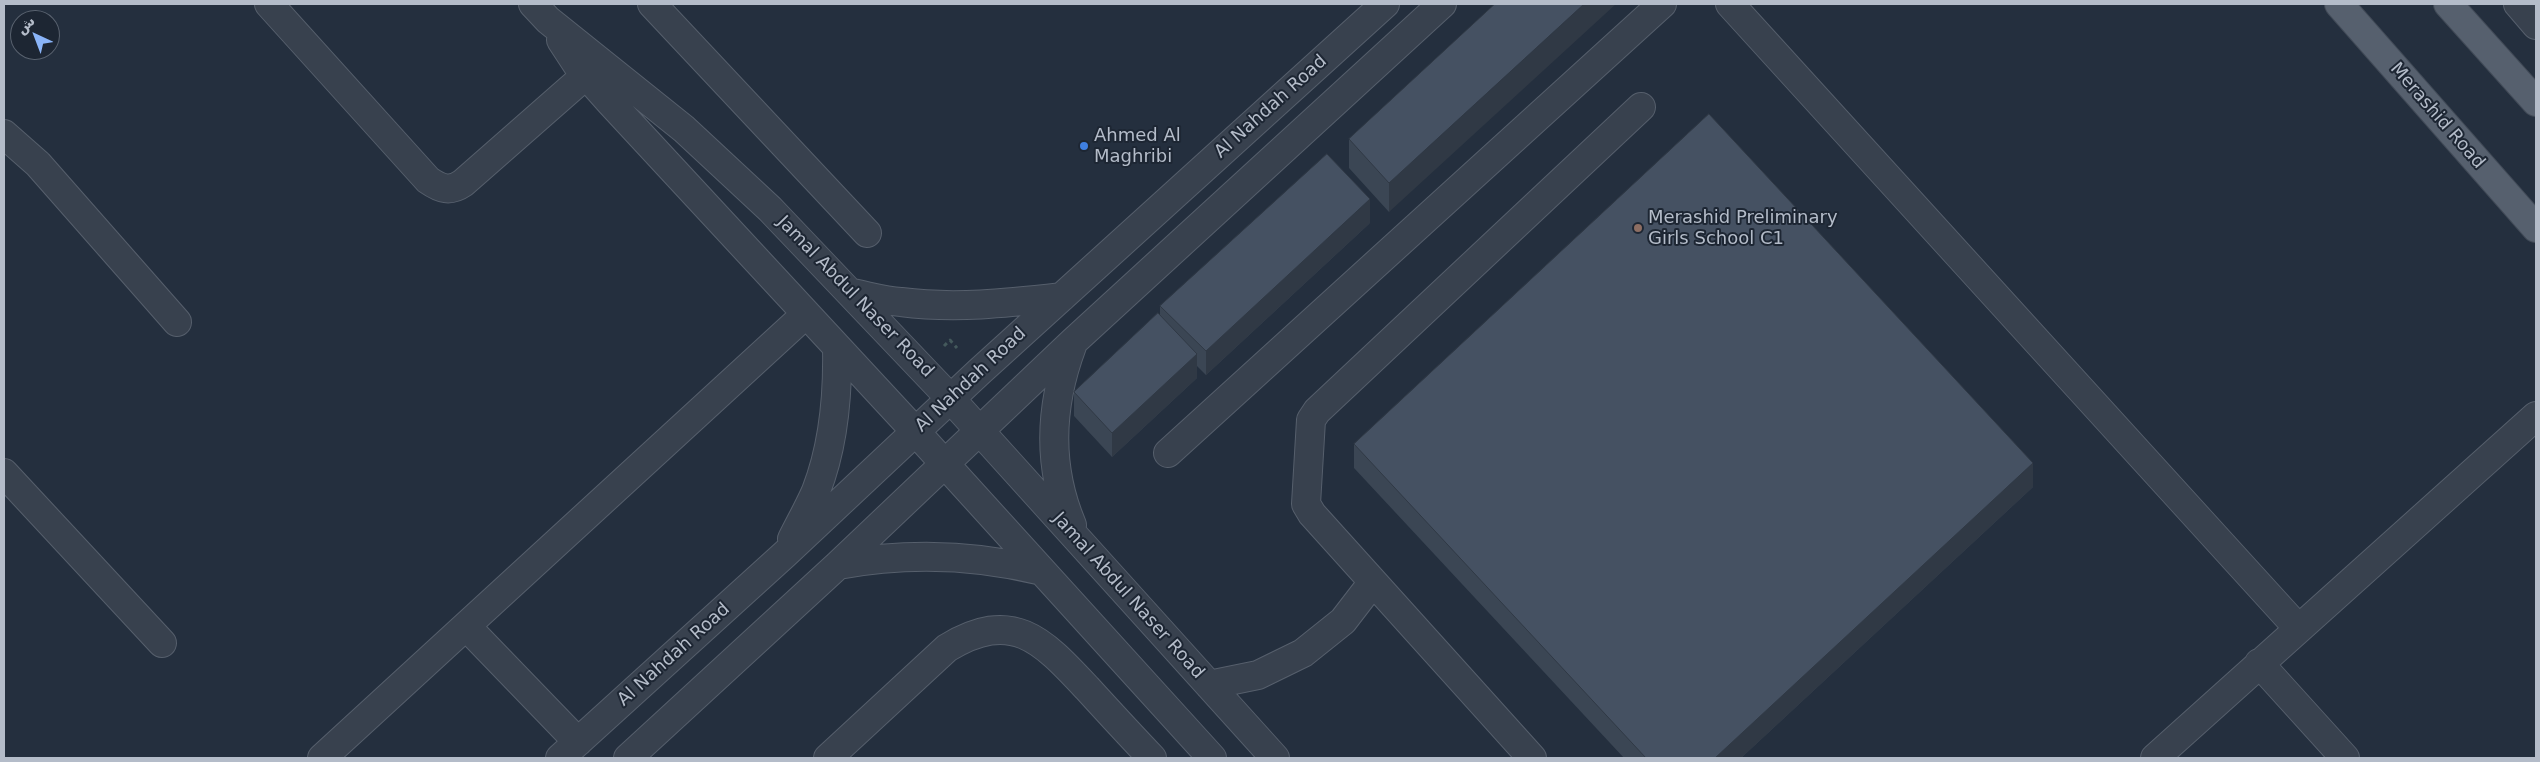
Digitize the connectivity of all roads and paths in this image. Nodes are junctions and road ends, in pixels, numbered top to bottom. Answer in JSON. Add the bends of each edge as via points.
{"nodes":[{"id":1,"x":269,"y":4,"type":"edge"},
{"id":2,"x":652,"y":4,"type":"edge"},
{"id":3,"x":1385,"y":4,"type":"edge"},
{"id":4,"x":1442,"y":4,"type":"edge"},
{"id":5,"x":1662,"y":4,"type":"edge"},
{"id":6,"x":1730,"y":4,"type":"edge"},
{"id":7,"x":2338,"y":4,"type":"edge"},
{"id":8,"x":2448,"y":4,"type":"edge"},
{"id":9,"x":2518,"y":4,"type":"edge"},
{"id":10,"x":541,"y":12,"type":"edge"},
{"id":11,"x":2536,"y":25,"type":"edge"},
{"id":12,"x":586,"y":75,"type":"junction"},
{"id":13,"x":2536,"y":100,"type":"edge"},
{"id":14,"x":1641,"y":107,"type":"dead end"},
{"id":15,"x":4,"y":134,"type":"edge"},
{"id":16,"x":2536,"y":228,"type":"edge"},
{"id":17,"x":867,"y":233,"type":"dead end"},
{"id":18,"x":852,"y":293,"type":"junction"},
{"id":19,"x":1062,"y":297,"type":"junction"},
{"id":20,"x":806,"y":314,"type":"junction"},
{"id":21,"x":177,"y":322,"type":"dead end"},
{"id":22,"x":1073,"y":342,"type":"junction"},
{"id":23,"x":837,"y":348,"type":"junction"},
{"id":24,"x":950,"y":398,"type":"junction"},
{"id":25,"x":2536,"y":416,"type":"edge"},
{"id":26,"x":979,"y":431,"type":"junction"},
{"id":27,"x":914,"y":432,"type":"junction"},
{"id":28,"x":1168,"y":453,"type":"dead end"},
{"id":29,"x":944,"y":464,"type":"junction"},
{"id":30,"x":4,"y":473,"type":"edge"},
{"id":31,"x":1077,"y":539,"type":"junction"},
{"id":32,"x":785,"y":554,"type":"junction"},
{"id":33,"x":838,"y":565,"type":"junction"},
{"id":34,"x":1042,"y":571,"type":"junction"},
{"id":35,"x":1373,"y":582,"type":"junction"},
{"id":36,"x":466,"y":626,"type":"junction"},
{"id":37,"x":2298,"y":628,"type":"junction"},
{"id":38,"x":162,"y":643,"type":"dead end"},
{"id":39,"x":2259,"y":663,"type":"junction"},
{"id":40,"x":1209,"y":685,"type":"junction"},
{"id":41,"x":569,"y":750,"type":"edge"},
{"id":42,"x":322,"y":758,"type":"edge"},
{"id":43,"x":628,"y":758,"type":"edge"},
{"id":44,"x":828,"y":758,"type":"edge"},
{"id":45,"x":1152,"y":758,"type":"edge"},
{"id":46,"x":1212,"y":758,"type":"edge"},
{"id":47,"x":1275,"y":758,"type":"edge"},
{"id":48,"x":1532,"y":758,"type":"edge"},
{"id":49,"x":2155,"y":758,"type":"edge"},
{"id":50,"x":2345,"y":758,"type":"edge"}],
"edges":[{"from":1,"to":12,"type":"street","via":[[428,180],[440,188],[454,189],[464,183]]},
{"from":2,"to":17,"type":"street"},
{"from":3,"to":19,"type":"street","name":"Al Nahdah Road"},
{"from":4,"to":22,"type":"street"},
{"from":5,"to":28,"type":"street"},
{"from":6,"to":37,"type":"street"},
{"from":7,"to":16,"type":"main road","name":"Merashid Road"},
{"from":8,"to":13,"type":"main road"},
{"from":9,"to":11,"type":"street"},
{"from":10,"to":12,"type":"street","name":"Jamal Abdul Naser Road"},
{"from":10,"to":18,"type":"street","name":"Jamal Abdul Naser Road","via":[[699,142]]},
{"from":12,"to":20,"type":"street","name":"Jamal Abdul Naser Road"},
{"from":14,"to":35,"type":"street","via":[[1311,420],[1306,504]]},
{"from":15,"to":21,"type":"street","via":[[38,164]]},
{"from":18,"to":19,"type":"street","via":[[900,302],[950,306]]},
{"from":18,"to":24,"type":"street","name":"Jamal Abdul Naser Road"},
{"from":19,"to":24,"type":"street","name":"Al Nahdah Road"},
{"from":20,"to":23,"type":"street","name":"Jamal Abdul Naser Road"},
{"from":20,"to":36,"type":"street"},
{"from":22,"to":26,"type":"street"},
{"from":22,"to":31,"type":"street","via":[[1060,382],[1053,441],[1064,508]]},
{"from":23,"to":27,"type":"street","name":"Jamal Abdul Naser Road"},
{"from":23,"to":32,"type":"street","via":[[838,384],[827,455],[816,490]]},
{"from":24,"to":26,"type":"street","name":"Jamal Abdul Naser Road"},
{"from":24,"to":27,"type":"street","name":"Al Nahdah Road"},
{"from":25,"to":37,"type":"street"},
{"from":26,"to":29,"type":"street"},
{"from":26,"to":31,"type":"street","name":"Jamal Abdul Naser Road"},
{"from":27,"to":29,"type":"street","name":"Jamal Abdul Naser Road"},
{"from":27,"to":32,"type":"street","name":"Al Nahdah Road"},
{"from":29,"to":33,"type":"street"},
{"from":29,"to":34,"type":"street","name":"Jamal Abdul Naser Road"},
{"from":30,"to":38,"type":"street"},
{"from":31,"to":40,"type":"street","name":"Jamal Abdul Naser Road"},
{"from":32,"to":41,"type":"street","name":"Al Nahdah Road"},
{"from":33,"to":34,"type":"street","via":[[872,559],[940,555],[1008,563]]},
{"from":33,"to":43,"type":"street"},
{"from":34,"to":46,"type":"street","name":"Jamal Abdul Naser Road"},
{"from":35,"to":40,"type":"street","via":[[1343,621],[1303,653],[1258,675]]},
{"from":35,"to":48,"type":"street"},
{"from":36,"to":41,"type":"street"},
{"from":36,"to":42,"type":"street"},
{"from":37,"to":39,"type":"street"},
{"from":39,"to":49,"type":"street"},
{"from":39,"to":50,"type":"street"},
{"from":40,"to":47,"type":"street","name":"Jamal Abdul Naser Road"},
{"from":44,"to":45,"type":"street","via":[[947,648],[968,635],[992,630],[1016,632],[1039,641],[1058,657]]}]}
